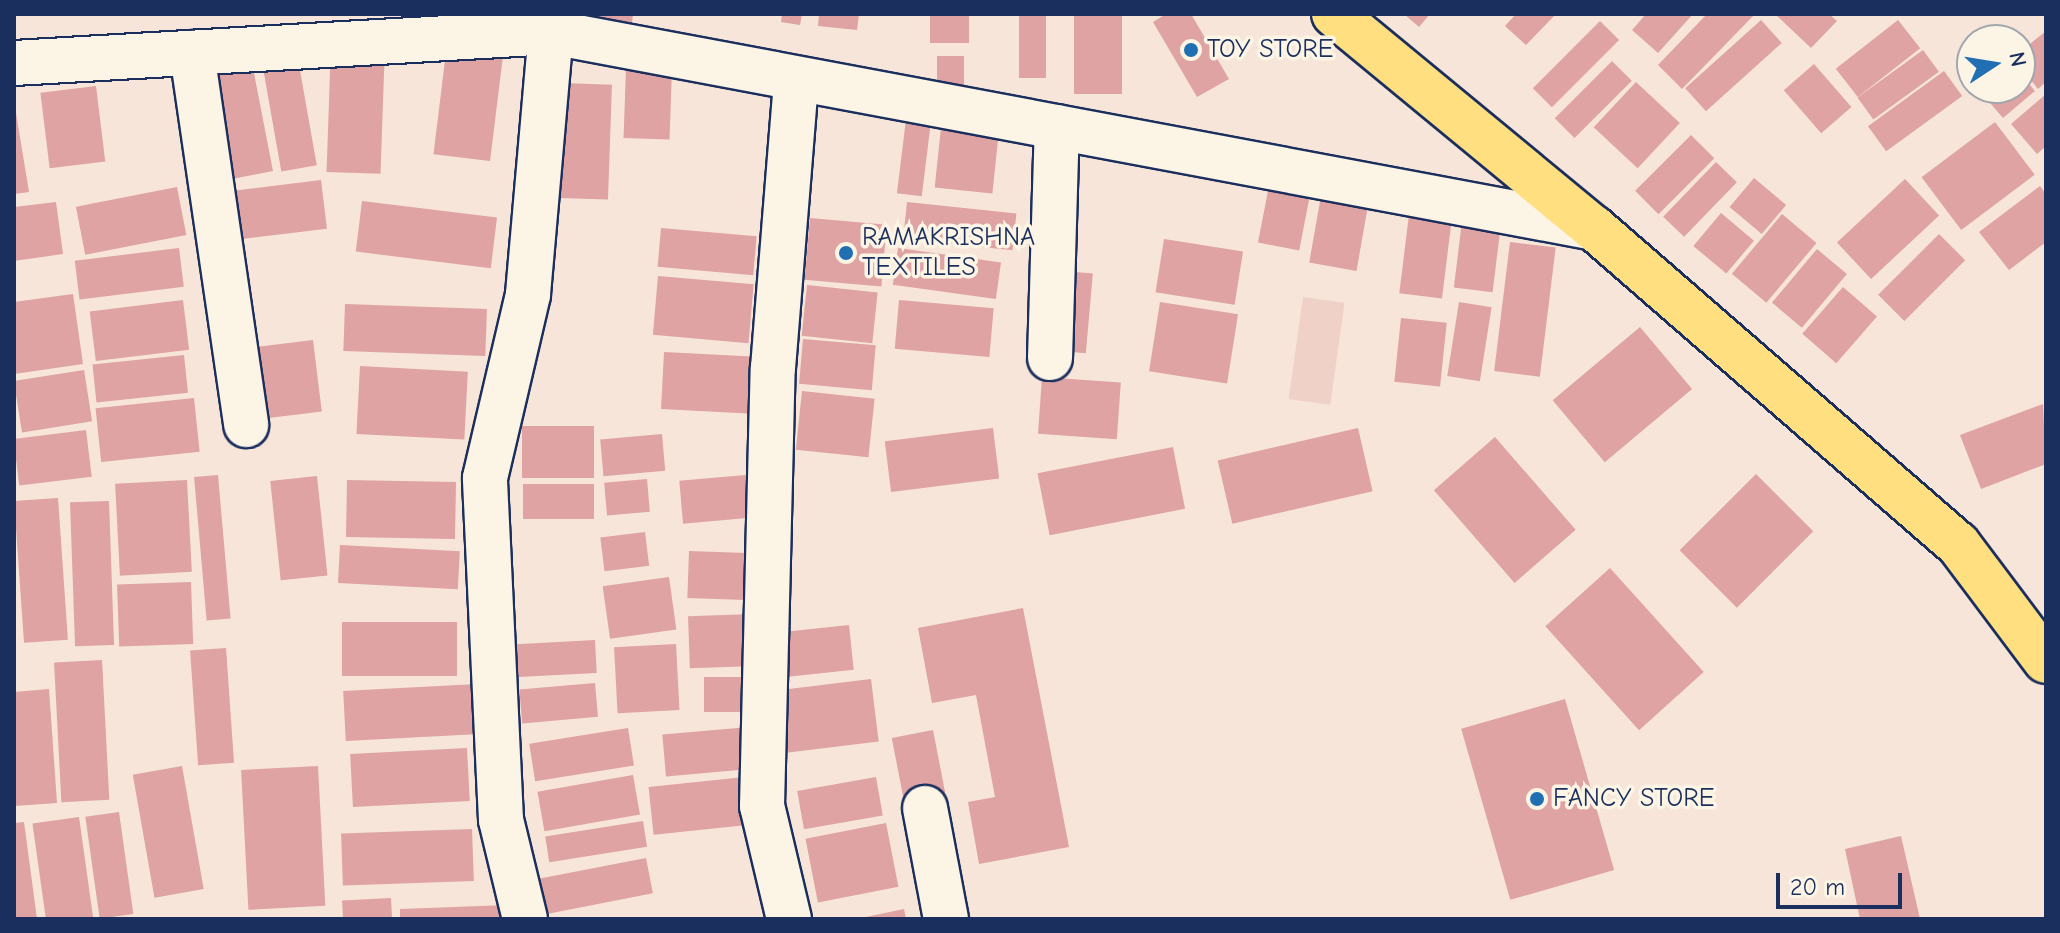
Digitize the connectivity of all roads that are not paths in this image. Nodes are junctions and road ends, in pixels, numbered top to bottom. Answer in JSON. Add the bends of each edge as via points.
{"nodes":[{"id":1,"x":1334,"y":14,"type":"edge"},
{"id":2,"x":551,"y":32,"type":"junction"},
{"id":3,"x":192,"y":53,"type":"junction"},
{"id":4,"x":14,"y":63,"type":"edge"},
{"id":5,"x":796,"y":79,"type":"junction"},
{"id":6,"x":1057,"y":127,"type":"junction"},
{"id":7,"x":1594,"y":228,"type":"junction"},
{"id":8,"x":1050,"y":358,"type":"dead end"},
{"id":9,"x":246,"y":425,"type":"dead end"},
{"id":10,"x":2046,"y":661,"type":"edge"},
{"id":11,"x":925,"y":808,"type":"dead end"},
{"id":12,"x":525,"y":919,"type":"edge"},
{"id":13,"x":789,"y":919,"type":"edge"},
{"id":14,"x":946,"y":919,"type":"edge"}],
"edges":[{"from":1,"to":7,"type":"main road"},
{"from":2,"to":3,"type":"street"},
{"from":2,"to":5,"type":"street"},
{"from":2,"to":12,"type":"street","via":[[528,294],[485,478],[501,820]]},
{"from":3,"to":4,"type":"street"},
{"from":3,"to":9,"type":"street"},
{"from":5,"to":6,"type":"street"},
{"from":5,"to":13,"type":"street","via":[[773,368],[762,806]]},
{"from":6,"to":7,"type":"street"},
{"from":6,"to":8,"type":"street"},
{"from":7,"to":10,"type":"main road","via":[[1958,544]]},
{"from":11,"to":14,"type":"street"}]}
